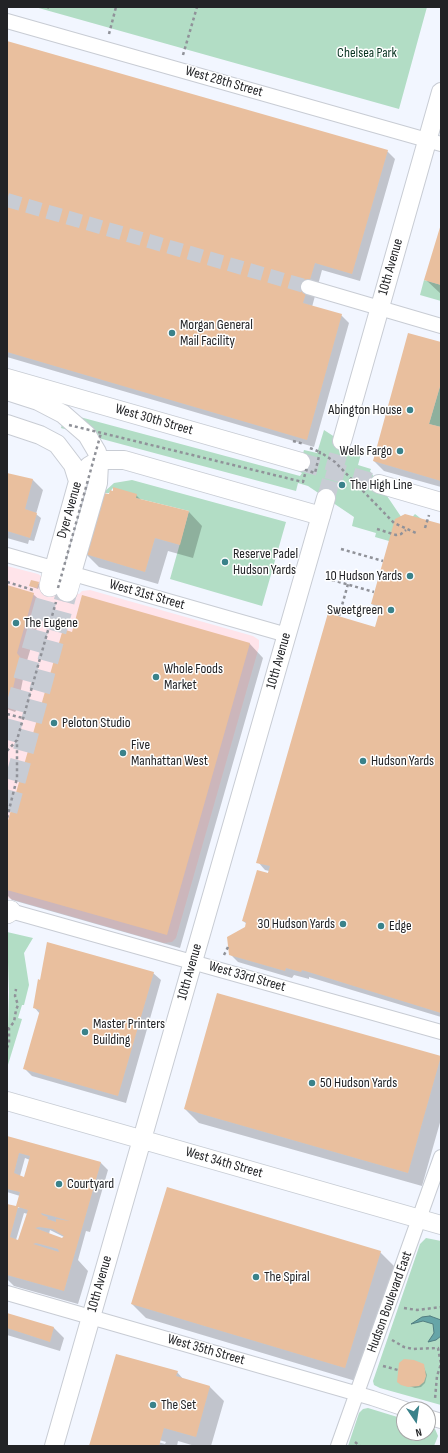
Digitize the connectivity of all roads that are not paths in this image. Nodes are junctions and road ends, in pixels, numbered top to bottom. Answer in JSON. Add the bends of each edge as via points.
{"nodes":[{"id":1,"x":7,"y":21,"type":"edge"},
{"id":2,"x":441,"y":92,"type":"edge"},
{"id":3,"x":434,"y":142,"type":"edge"},
{"id":4,"x":308,"y":287,"type":"tunnel mouth"},
{"id":5,"x":379,"y":308,"type":"junction"},
{"id":6,"x":441,"y":326,"type":"edge"},
{"id":7,"x":7,"y":378,"type":"edge"},
{"id":8,"x":7,"y":391,"type":"edge"},
{"id":9,"x":7,"y":424,"type":"edge"},
{"id":10,"x":342,"y":441,"type":"tunnel mouth"},
{"id":11,"x":302,"y":453,"type":"tunnel mouth"},
{"id":12,"x":98,"y":460,"type":"junction"},
{"id":13,"x":78,"y":481,"type":"junction"},
{"id":14,"x":379,"y":484,"type":"tunnel mouth"},
{"id":15,"x":326,"y":498,"type":"tunnel mouth"},
{"id":16,"x":435,"y":507,"type":"edge"},
{"id":17,"x":321,"y":516,"type":"junction"},
{"id":18,"x":7,"y":555,"type":"edge"},
{"id":19,"x":56,"y":586,"type":"junction"},
{"id":20,"x":287,"y":635,"type":"junction"},
{"id":21,"x":8,"y":912,"type":"edge"},
{"id":22,"x":193,"y":962,"type":"junction"},
{"id":23,"x":441,"y":1032,"type":"edge"},
{"id":24,"x":7,"y":1101,"type":"edge"},
{"id":25,"x":142,"y":1140,"type":"junction"},
{"id":26,"x":441,"y":1157,"type":"edge"},
{"id":27,"x":420,"y":1219,"type":"junction"},
{"id":28,"x":441,"y":1225,"type":"edge"},
{"id":29,"x":7,"y":1293,"type":"edge"},
{"id":30,"x":91,"y":1317,"type":"junction"},
{"id":31,"x":357,"y":1394,"type":"junction"},
{"id":32,"x":396,"y":1406,"type":"edge"},
{"id":33,"x":54,"y":1446,"type":"edge"},
{"id":34,"x":338,"y":1446,"type":"edge"}],
"edges":[{"from":1,"to":3,"type":"street","name":"West 28th Street"},
{"from":2,"to":3,"type":"main road","name":"10th Avenue"},
{"from":3,"to":5,"type":"main road","name":"10th Avenue"},
{"from":4,"to":5,"type":"street"},
{"from":5,"to":6,"type":"street"},
{"from":5,"to":10,"type":"main road","name":"10th Avenue"},
{"from":7,"to":11,"type":"main road","name":"West 30th Street"},
{"from":8,"to":12,"type":"main road","name":"Dyer Avenue","via":[[38,401],[63,414],[91,441]]},
{"from":9,"to":13,"type":"main road","via":[[58,444],[74,465]]},
{"from":12,"to":13,"type":"main road","name":"Dyer Avenue","via":[[84,470]]},
{"from":12,"to":17,"type":"main road","via":[[124,460]]},
{"from":12,"to":19,"type":"main road","name":"Dyer Avenue","via":[[98,483]]},
{"from":13,"to":19,"type":"main road","name":"Dyer Avenue"},
{"from":14,"to":16,"type":"main road"},
{"from":15,"to":17,"type":"main road","name":"10th Avenue"},
{"from":17,"to":20,"type":"main road","name":"10th Avenue"},
{"from":18,"to":19,"type":"street","name":"West 31st Street"},
{"from":19,"to":20,"type":"street","name":"West 31st Street"},
{"from":20,"to":22,"type":"main road","name":"10th Avenue"},
{"from":21,"to":22,"type":"street","name":"West 33rd Street"},
{"from":22,"to":23,"type":"street","name":"West 33rd Street"},
{"from":22,"to":25,"type":"main road","name":"10th Avenue"},
{"from":24,"to":25,"type":"main road","name":"West 34th Street"},
{"from":25,"to":27,"type":"main road","name":"West 34th Street"},
{"from":25,"to":30,"type":"main road","name":"10th Avenue"},
{"from":26,"to":27,"type":"street","name":"Hudson Boulevard East"},
{"from":27,"to":28,"type":"main road","name":"West 34th Street"},
{"from":27,"to":31,"type":"street","name":"Hudson Boulevard East"},
{"from":29,"to":30,"type":"street","name":"West 35th Street"},
{"from":30,"to":31,"type":"street","name":"West 35th Street"},
{"from":30,"to":33,"type":"main road","name":"10th Avenue"},
{"from":31,"to":32,"type":"street","name":"West 35th Street"},
{"from":31,"to":34,"type":"street","name":"Hudson Boulevard East"}]}
